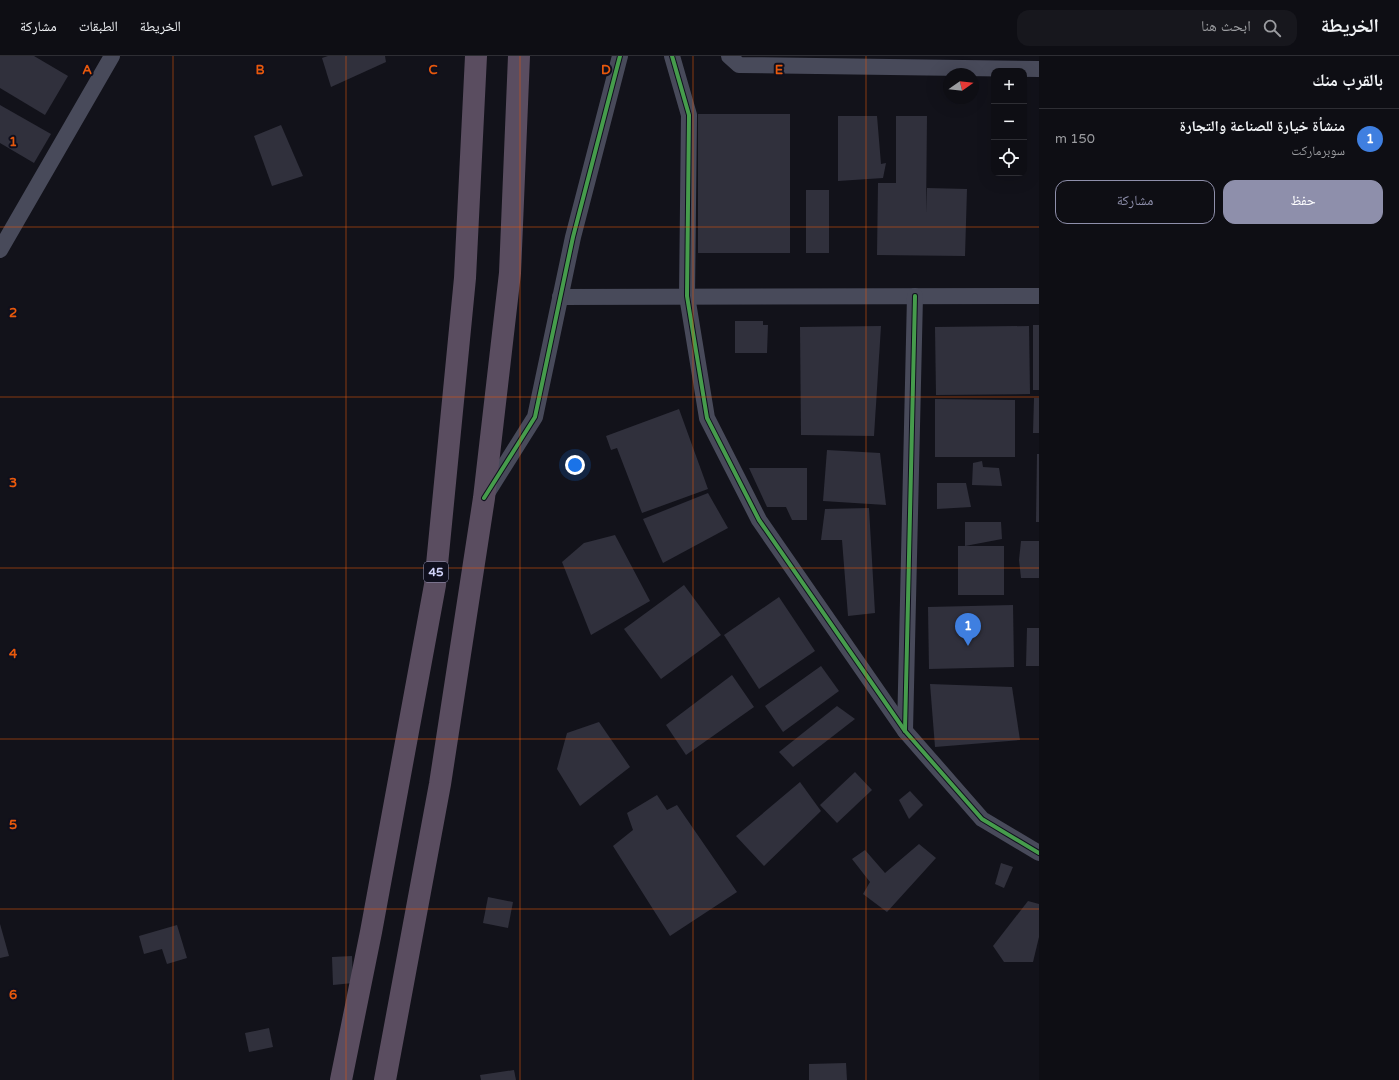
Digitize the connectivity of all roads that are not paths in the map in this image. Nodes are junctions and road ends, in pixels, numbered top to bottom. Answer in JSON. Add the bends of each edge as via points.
{"nodes":[{"id":1,"x":112,"y":56,"type":"edge"},
{"id":2,"x":476,"y":56,"type":"edge"},
{"id":3,"x":519,"y":56,"type":"edge"},
{"id":4,"x":620,"y":56,"type":"edge"},
{"id":5,"x":672,"y":56,"type":"edge"},
{"id":6,"x":729,"y":56,"type":"edge"},
{"id":7,"x":1039,"y":69,"type":"edge"},
{"id":8,"x":0,"y":250,"type":"edge"},
{"id":9,"x":687,"y":296,"type":"junction"},
{"id":10,"x":915,"y":296,"type":"junction"},
{"id":11,"x":1039,"y":296,"type":"edge"},
{"id":12,"x":560,"y":298,"type":"junction"},
{"id":13,"x":484,"y":498,"type":"junction"},
{"id":14,"x":905,"y":731,"type":"junction"},
{"id":15,"x":1039,"y":853,"type":"edge"},
{"id":16,"x":341,"y":1080,"type":"edge"},
{"id":17,"x":385,"y":1080,"type":"edge"}],
"edges":[{"from":1,"to":8,"type":"street"},
{"from":2,"to":16,"type":"highway","number":"45","via":[[465,278],[435,585],[372,932]]},
{"from":3,"to":13,"type":"highway","via":[[510,273]]},
{"from":4,"to":12,"type":"street","via":[[573,237]]},
{"from":5,"to":9,"type":"street","via":[[689,115]]},
{"from":6,"to":7,"type":"street","via":[[739,65]]},
{"from":9,"to":10,"type":"street"},
{"from":9,"to":12,"type":"street"},
{"from":9,"to":14,"type":"street","via":[[707,418],[758,520]]},
{"from":10,"to":11,"type":"street"},
{"from":10,"to":14,"type":"street"},
{"from":12,"to":13,"type":"street","via":[[535,417]]},
{"from":13,"to":17,"type":"highway","via":[[440,784]]},
{"from":14,"to":15,"type":"street","via":[[982,819]]}]}
